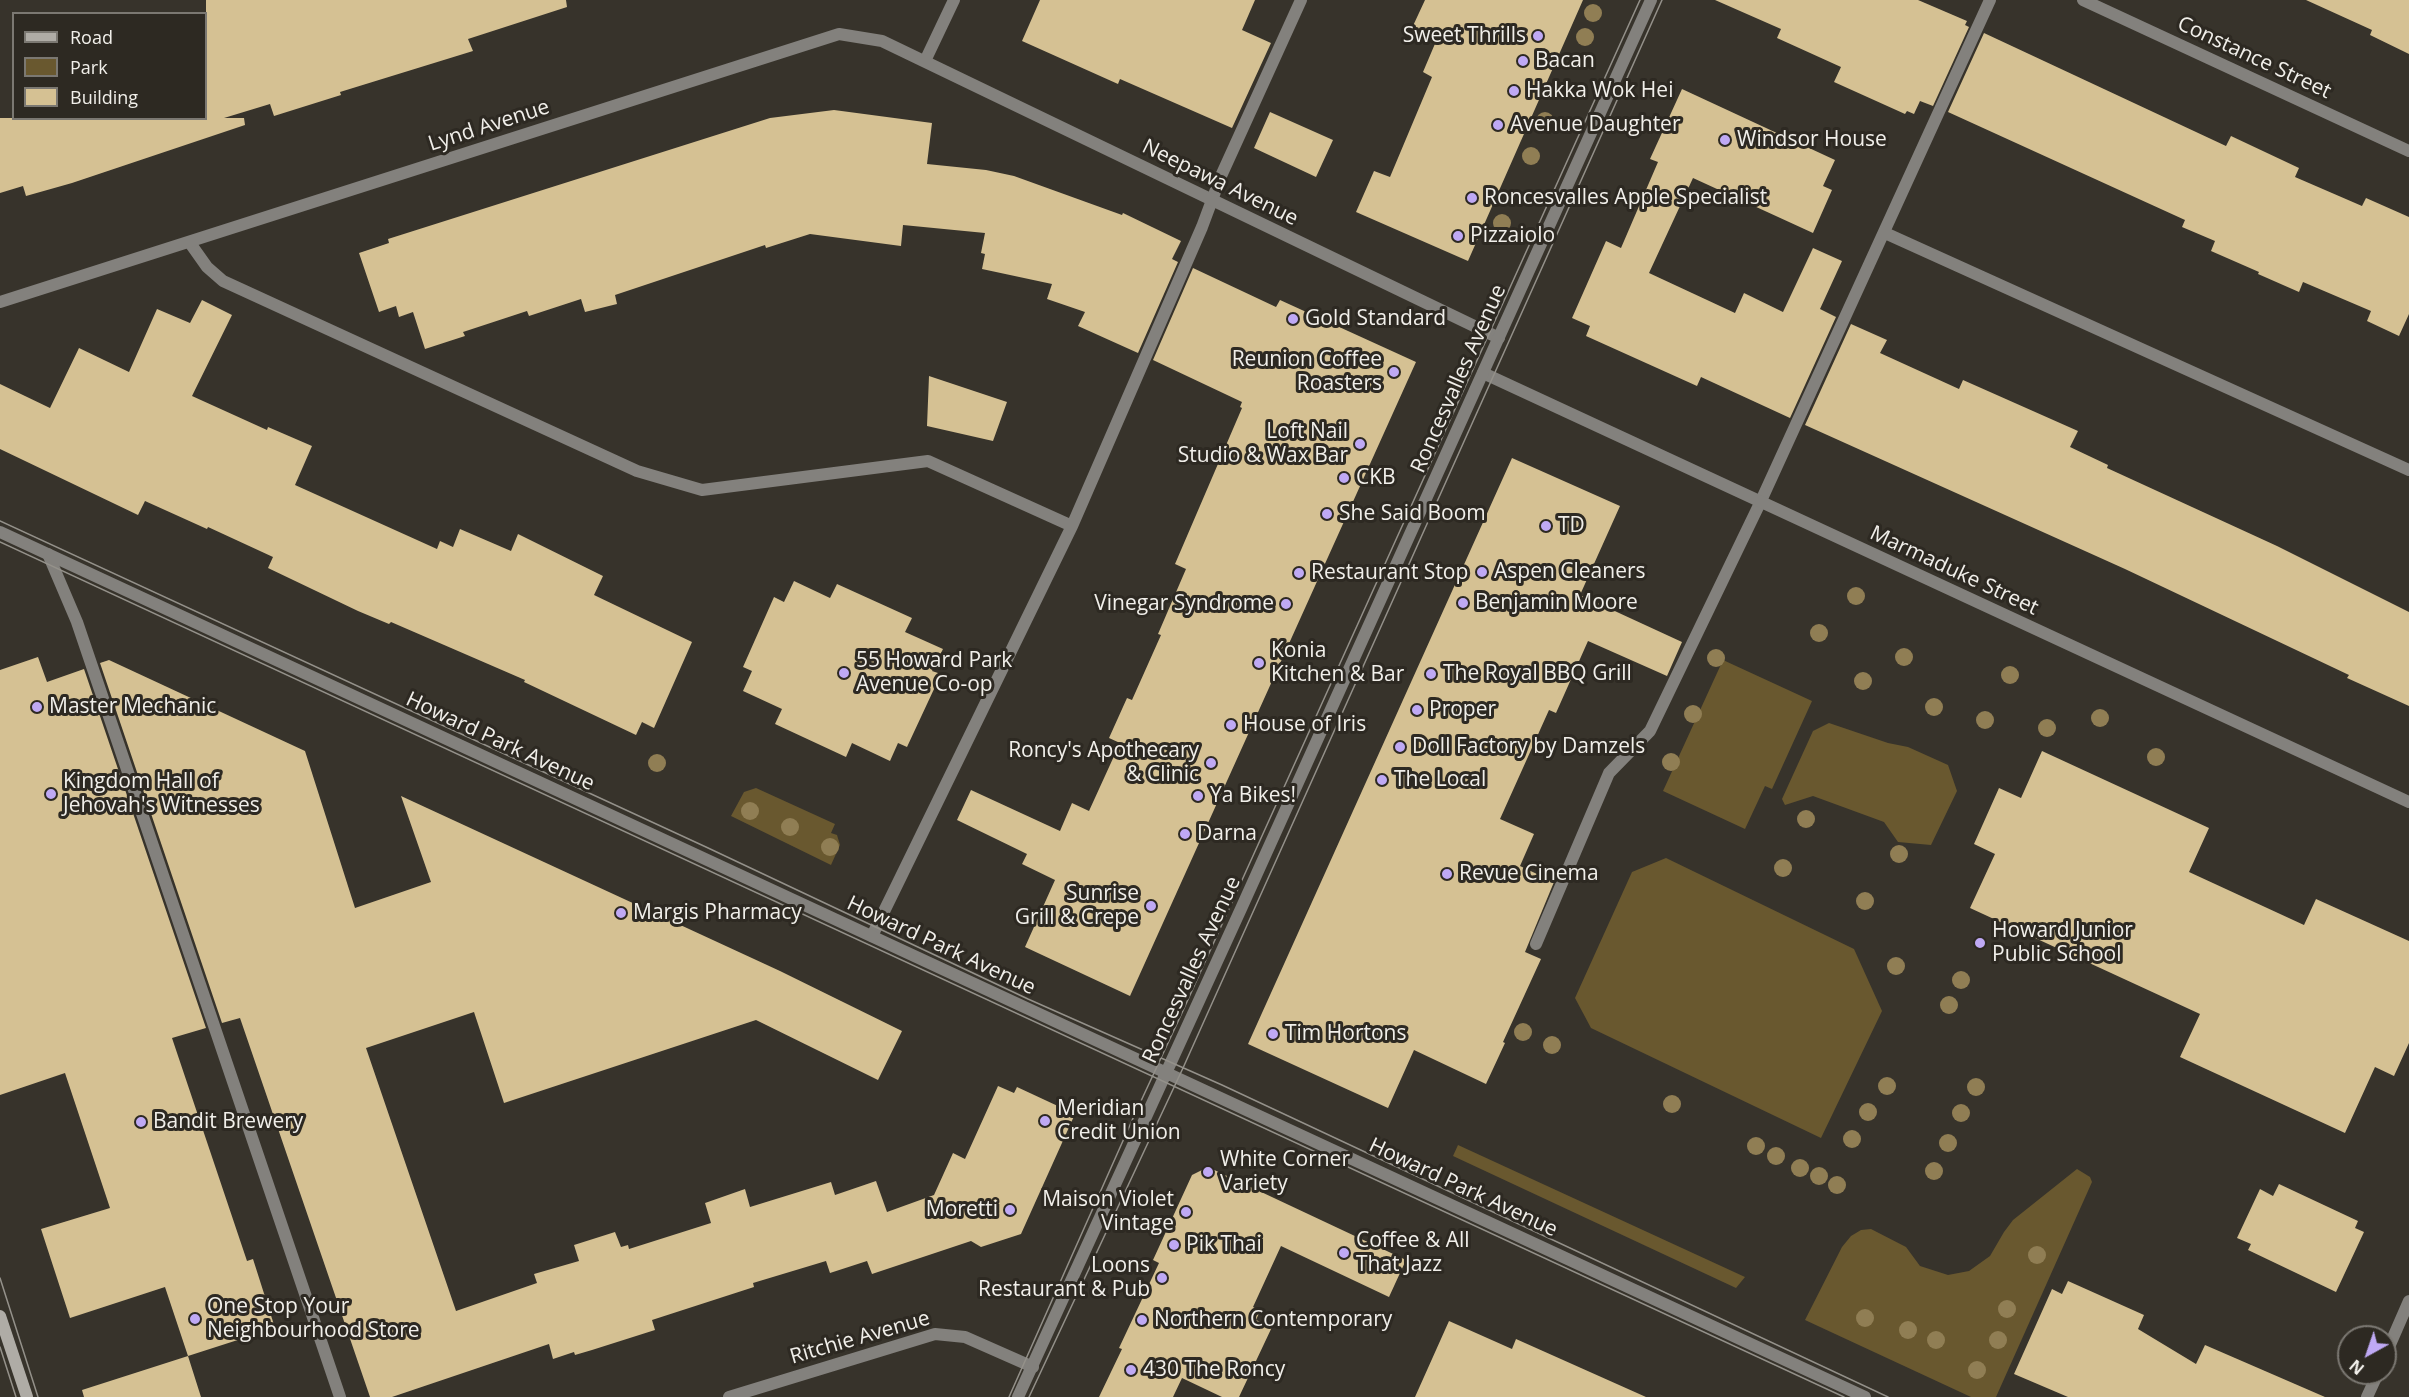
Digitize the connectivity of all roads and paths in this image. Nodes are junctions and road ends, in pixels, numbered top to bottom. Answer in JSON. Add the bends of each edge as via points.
{"nodes":[{"id":1,"x":954,"y":0,"type":"edge"},
{"id":2,"x":1301,"y":0,"type":"edge"},
{"id":3,"x":1651,"y":0,"type":"edge"},
{"id":4,"x":1990,"y":0,"type":"edge"},
{"id":5,"x":2083,"y":0,"type":"edge"},
{"id":6,"x":925,"y":61,"type":"junction"},
{"id":7,"x":2409,"y":151,"type":"edge"},
{"id":8,"x":1212,"y":201,"type":"junction"},
{"id":9,"x":1885,"y":233,"type":"junction"},
{"id":10,"x":190,"y":243,"type":"junction"},
{"id":11,"x":0,"y":302,"type":"edge"},
{"id":12,"x":1499,"y":338,"type":"junction"},
{"id":13,"x":1484,"y":373,"type":"junction"},
{"id":14,"x":2409,"y":470,"type":"edge"},
{"id":15,"x":1760,"y":503,"type":"junction"},
{"id":16,"x":1072,"y":526,"type":"junction"},
{"id":17,"x":0,"y":532,"type":"edge"},
{"id":18,"x":48,"y":554,"type":"junction"},
{"id":19,"x":2409,"y":802,"type":"edge"},
{"id":20,"x":872,"y":936,"type":"junction"},
{"id":21,"x":1536,"y":944,"type":"dead end"},
{"id":22,"x":1166,"y":1072,"type":"junction"},
{"id":23,"x":2409,"y":1301,"type":"edge"},
{"id":24,"x":0,"y":1316,"type":"edge"},
{"id":25,"x":2397,"y":1328,"type":"edge"},
{"id":26,"x":1033,"y":1367,"type":"junction"},
{"id":27,"x":27,"y":1397,"type":"edge"},
{"id":28,"x":340,"y":1397,"type":"edge"},
{"id":29,"x":729,"y":1397,"type":"edge"},
{"id":30,"x":1018,"y":1397,"type":"edge"},
{"id":31,"x":1865,"y":1397,"type":"edge"}],
"edges":[{"from":1,"to":6,"type":"street"},
{"from":2,"to":8,"type":"street"},
{"from":3,"to":12,"type":"street","name":"Roncesvalles Avenue"},
{"from":4,"to":9,"type":"street"},
{"from":5,"to":7,"type":"street","name":"Constance Street"},
{"from":6,"to":8,"type":"street","name":"Neepawa Avenue"},
{"from":6,"to":10,"type":"street","name":"Lynd Avenue","via":[[882,41],[839,34]]},
{"from":8,"to":12,"type":"street","name":"Neepawa Avenue"},
{"from":8,"to":16,"type":"street"},
{"from":9,"to":14,"type":"street"},
{"from":9,"to":15,"type":"street"},
{"from":10,"to":11,"type":"street","name":"Lynd Avenue"},
{"from":10,"to":16,"type":"street","via":[[223,281],[637,471],[702,490],[928,460]]},
{"from":12,"to":13,"type":"street","name":"Roncesvalles Avenue"},
{"from":13,"to":15,"type":"street","name":"Marmaduke Street"},
{"from":13,"to":22,"type":"street","name":"Roncesvalles Avenue"},
{"from":15,"to":19,"type":"street","name":"Marmaduke Street"},
{"from":15,"to":21,"type":"street","via":[[1650,732],[1609,773]]},
{"from":16,"to":20,"type":"street"},
{"from":17,"to":18,"type":"street","name":"Howard Park Avenue"},
{"from":18,"to":20,"type":"street","name":"Howard Park Avenue"},
{"from":18,"to":28,"type":"street","via":[[81,633]]},
{"from":20,"to":22,"type":"street","name":"Howard Park Avenue"},
{"from":22,"to":26,"type":"street","name":"Roncesvalles Avenue"},
{"from":22,"to":31,"type":"street","name":"Howard Park Avenue"},
{"from":23,"to":25,"type":"street"},
{"from":24,"to":27,"type":"main road"},
{"from":26,"to":29,"type":"street","name":"Ritchie Avenue","via":[[965,1337],[935,1334]]},
{"from":26,"to":30,"type":"street","name":"Roncesvalles Avenue"}]}
